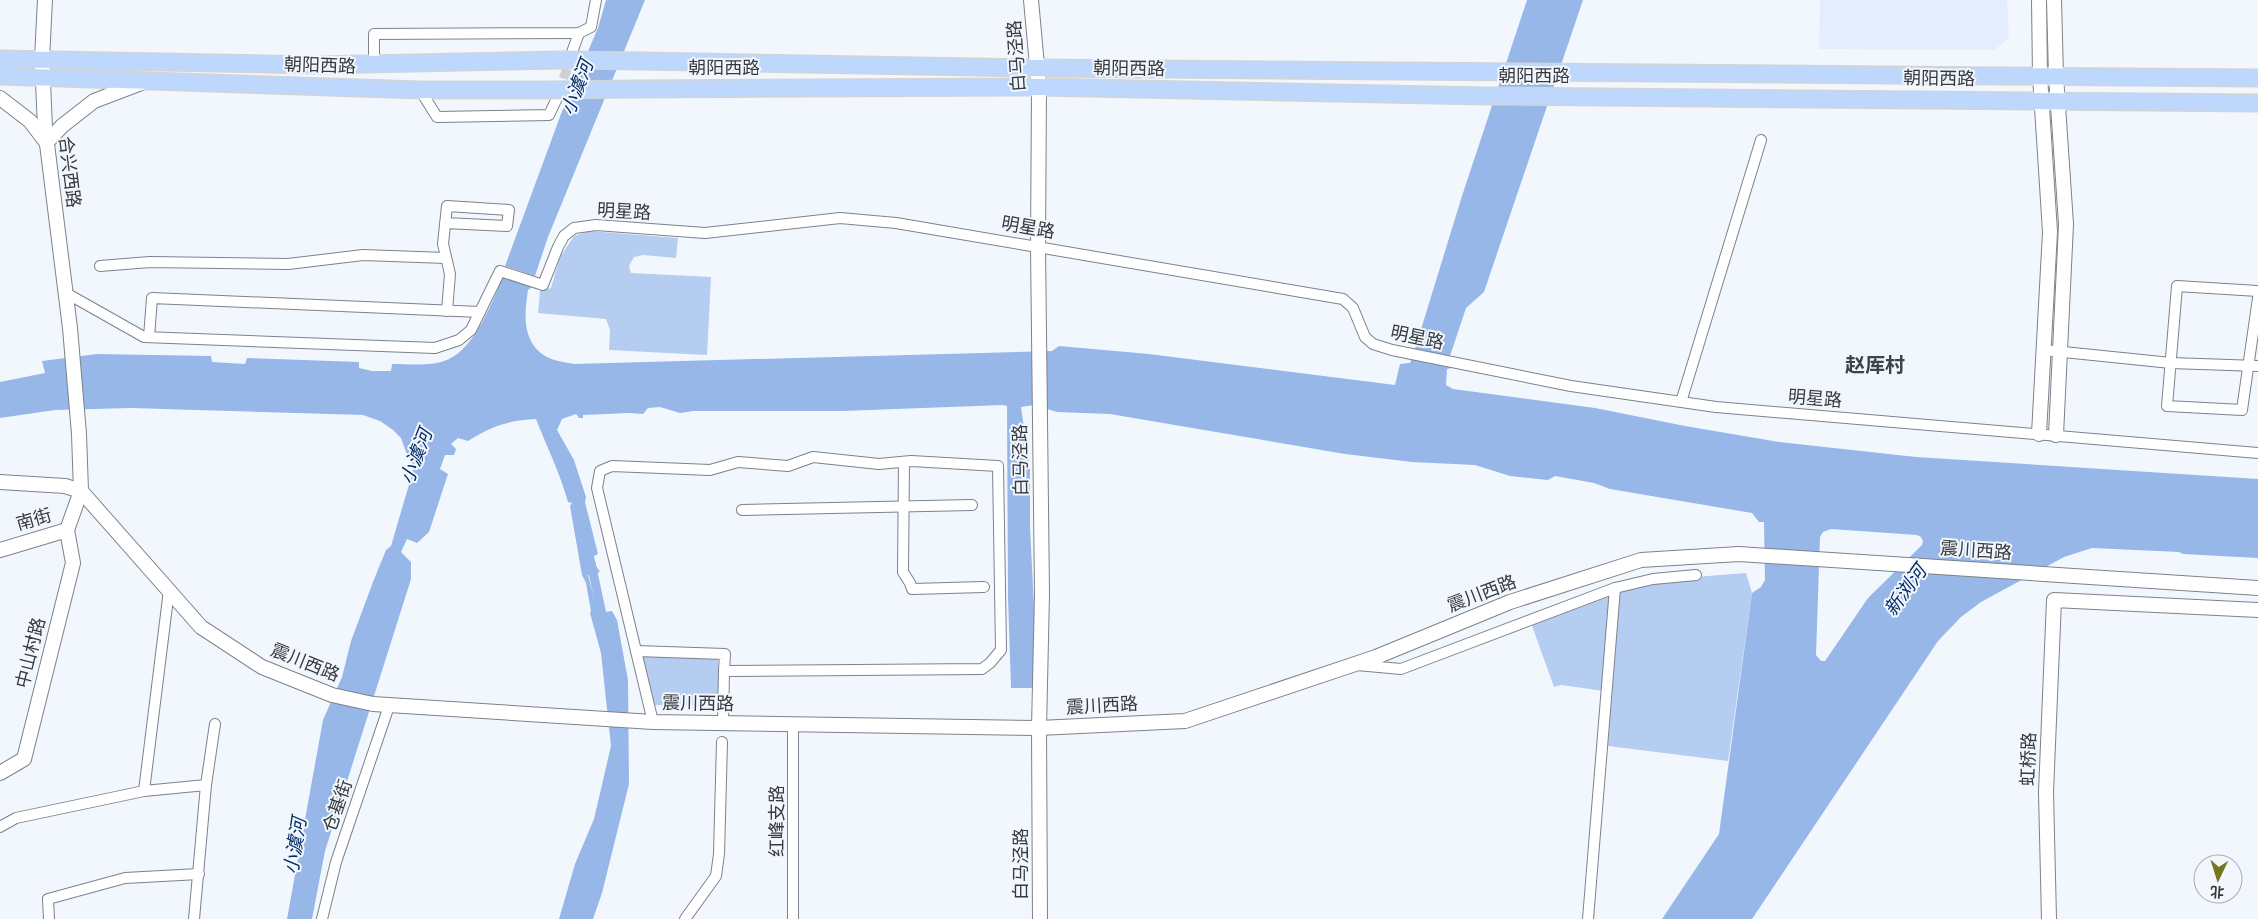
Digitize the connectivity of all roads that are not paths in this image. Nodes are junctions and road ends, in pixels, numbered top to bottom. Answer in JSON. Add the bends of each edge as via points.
{"nodes":[{"id":1,"x":45,"y":0,"type":"edge"},
{"id":2,"x":596,"y":0,"type":"edge"},
{"id":3,"x":1032,"y":0,"type":"edge"},
{"id":4,"x":2039,"y":0,"type":"edge"},
{"id":5,"x":2054,"y":0,"type":"edge"},
{"id":6,"x":579,"y":34,"type":"junction"},
{"id":7,"x":566,"y":58,"type":"junction"},
{"id":8,"x":0,"y":59,"type":"edge"},
{"id":9,"x":42,"y":59,"type":"junction"},
{"id":10,"x":374,"y":64,"type":"junction"},
{"id":11,"x":1037,"y":68,"type":"junction"},
{"id":12,"x":0,"y":76,"type":"edge"},
{"id":13,"x":43,"y":76,"type":"junction"},
{"id":14,"x":2048,"y":76,"type":"junction"},
{"id":15,"x":2258,"y":78,"type":"edge"},
{"id":16,"x":149,"y":80,"type":"junction"},
{"id":17,"x":1039,"y":87,"type":"junction"},
{"id":18,"x":420,"y":90,"type":"junction"},
{"id":19,"x":554,"y":93,"type":"junction"},
{"id":20,"x":0,"y":98,"type":"edge"},
{"id":21,"x":2049,"y":101,"type":"junction"},
{"id":22,"x":2258,"y":103,"type":"edge"},
{"id":23,"x":1761,"y":140,"type":"dead end"},
{"id":24,"x":47,"y":142,"type":"junction"},
{"id":25,"x":445,"y":222,"type":"junction"},
{"id":26,"x":1038,"y":247,"type":"junction"},
{"id":27,"x":446,"y":258,"type":"junction"},
{"id":28,"x":100,"y":266,"type":"dead end"},
{"id":29,"x":2258,"y":290,"type":"edge"},
{"id":30,"x":66,"y":293,"type":"junction"},
{"id":31,"x":2258,"y":298,"type":"edge"},
{"id":32,"x":446,"y":311,"type":"junction"},
{"id":33,"x":480,"y":312,"type":"junction"},
{"id":34,"x":149,"y":337,"type":"junction"},
{"id":35,"x":2044,"y":350,"type":"junction"},
{"id":36,"x":2060,"y":351,"type":"junction"},
{"id":37,"x":2171,"y":363,"type":"junction"},
{"id":38,"x":2253,"y":366,"type":"edge"},
{"id":39,"x":1681,"y":402,"type":"junction"},
{"id":40,"x":2039,"y":434,"type":"junction"},
{"id":41,"x":2056,"y":436,"type":"junction"},
{"id":42,"x":2258,"y":453,"type":"edge"},
{"id":43,"x":904,"y":462,"type":"junction"},
{"id":44,"x":0,"y":482,"type":"edge"},
{"id":45,"x":81,"y":491,"type":"junction"},
{"id":46,"x":972,"y":505,"type":"dead end"},
{"id":47,"x":904,"y":506,"type":"junction"},
{"id":48,"x":742,"y":510,"type":"dead end"},
{"id":49,"x":67,"y":530,"type":"junction"},
{"id":50,"x":0,"y":550,"type":"edge"},
{"id":51,"x":1696,"y":575,"type":"dead end"},
{"id":52,"x":984,"y":587,"type":"dead end"},
{"id":53,"x":1615,"y":588,"type":"junction"},
{"id":54,"x":2258,"y":588,"type":"edge"},
{"id":55,"x":169,"y":590,"type":"junction"},
{"id":56,"x":2258,"y":610,"type":"edge"},
{"id":57,"x":636,"y":651,"type":"junction"},
{"id":58,"x":1353,"y":665,"type":"junction"},
{"id":59,"x":724,"y":671,"type":"junction"},
{"id":60,"x":389,"y":706,"type":"junction"},
{"id":61,"x":653,"y":722,"type":"junction"},
{"id":62,"x":723,"y":723,"type":"junction"},
{"id":63,"x":215,"y":724,"type":"dead end"},
{"id":64,"x":794,"y":724,"type":"junction"},
{"id":65,"x":1039,"y":728,"type":"junction"},
{"id":66,"x":722,"y":742,"type":"dead end"},
{"id":67,"x":0,"y":773,"type":"edge"},
{"id":68,"x":206,"y":785,"type":"junction"},
{"id":69,"x":144,"y":791,"type":"junction"},
{"id":70,"x":0,"y":827,"type":"edge"},
{"id":71,"x":199,"y":874,"type":"junction"},
{"id":72,"x":49,"y":919,"type":"edge"},
{"id":73,"x":194,"y":919,"type":"edge"},
{"id":74,"x":322,"y":919,"type":"edge"},
{"id":75,"x":685,"y":919,"type":"edge"},
{"id":76,"x":793,"y":919,"type":"edge"},
{"id":77,"x":1040,"y":919,"type":"edge"},
{"id":78,"x":1588,"y":919,"type":"edge"},
{"id":79,"x":2049,"y":919,"type":"edge"}],
"edges":[{"from":1,"to":9,"type":"street","name":"合兴西路"},
{"from":2,"to":6,"type":"street","via":[[591,27]]},
{"from":3,"to":11,"type":"street","name":"白马泾路"},
{"from":4,"to":14,"type":"street"},
{"from":5,"to":14,"type":"street"},
{"from":6,"to":7,"type":"street"},
{"from":6,"to":10,"type":"street","via":[[374,34]]},
{"from":7,"to":10,"type":"main road","name":"朝阳西路"},
{"from":7,"to":11,"type":"main road","name":"朝阳西路","bridge":true},
{"from":8,"to":9,"type":"main road","name":"朝阳西路"},
{"from":9,"to":10,"type":"main road","name":"朝阳西路"},
{"from":9,"to":13,"type":"street","name":"合兴西路"},
{"from":11,"to":14,"type":"main road","name":"朝阳西路"},
{"from":11,"to":17,"type":"street","name":"白马泾路"},
{"from":12,"to":13,"type":"main road","name":"朝阳西路"},
{"from":13,"to":16,"type":"main road","name":"朝阳西路"},
{"from":13,"to":24,"type":"street","name":"合兴西路"},
{"from":14,"to":15,"type":"main road","name":"朝阳西路"},
{"from":14,"to":21,"type":"street"},
{"from":16,"to":18,"type":"main road","name":"朝阳西路"},
{"from":16,"to":24,"type":"street","via":[[94,101]]},
{"from":17,"to":19,"type":"main road","name":"朝阳西路","bridge":true,"via":[[635,88]]},
{"from":17,"to":21,"type":"main road","name":"朝阳西路","via":[[1487,96]]},
{"from":17,"to":26,"type":"street","name":"白马泾路"},
{"from":18,"to":19,"type":"main road","name":"朝阳西路"},
{"from":18,"to":19,"type":"street","via":[[437,117],[549,115]]},
{"from":20,"to":24,"type":"street","via":[[30,121]]},
{"from":21,"to":22,"type":"main road","name":"朝阳西路"},
{"from":21,"to":35,"type":"street","via":[[2050,232]]},
{"from":21,"to":36,"type":"street","via":[[2066,224]]},
{"from":23,"to":39,"type":"street"},
{"from":24,"to":30,"type":"street","name":"合兴西路"},
{"from":25,"to":25,"type":"street","via":[[447,206],[509,210],[507,226]]},
{"from":25,"to":27,"type":"street","via":[[443,244]]},
{"from":26,"to":33,"type":"street","name":"明星路","via":[[896,222],[840,218],[705,233],[596,225],[574,228],[564,236],[543,285],[500,271]]},
{"from":26,"to":39,"type":"street","name":"明星路","via":[[1343,299],[1353,308],[1365,337],[1379,346],[1571,386]]},
{"from":26,"to":65,"type":"street","name":"白马泾路","via":[[1042,594]]},
{"from":27,"to":28,"type":"street","via":[[363,255],[288,264],[150,262]]},
{"from":27,"to":32,"type":"street","via":[[450,274]]},
{"from":29,"to":37,"type":"street","via":[[2177,286]]},
{"from":30,"to":34,"type":"street"},
{"from":30,"to":45,"type":"street","name":"合兴西路"},
{"from":31,"to":38,"type":"street"},
{"from":32,"to":33,"type":"street"},
{"from":32,"to":34,"type":"street","via":[[152,298]]},
{"from":33,"to":34,"type":"street","via":[[471,330],[459,340],[435,348]]},
{"from":35,"to":36,"type":"street"},
{"from":35,"to":40,"type":"street"},
{"from":36,"to":37,"type":"street"},
{"from":36,"to":41,"type":"street"},
{"from":37,"to":38,"type":"street"},
{"from":37,"to":38,"type":"street","via":[[2168,406],[2242,410]]},
{"from":39,"to":40,"type":"street","name":"明星路"},
{"from":40,"to":41,"type":"street","name":"明星路"},
{"from":41,"to":42,"type":"street","name":"明星路"},
{"from":43,"to":47,"type":"street"},
{"from":43,"to":57,"type":"street","via":[[879,464],[813,457],[788,466],[738,462],[710,470],[612,466],[600,471],[597,488]]},
{"from":43,"to":59,"type":"street","via":[[998,466],[1001,650],[990,663],[982,669]]},
{"from":44,"to":45,"type":"street","via":[[65,486]]},
{"from":45,"to":49,"type":"street","name":"南街"},
{"from":45,"to":55,"type":"street","name":"震川西路"},
{"from":46,"to":47,"type":"street"},
{"from":47,"to":48,"type":"street"},
{"from":47,"to":52,"type":"street","via":[[903,572],[912,589]]},
{"from":49,"to":50,"type":"street","name":"南街"},
{"from":49,"to":67,"type":"street","name":"中山村路","via":[[73,564],[24,760]]},
{"from":51,"to":53,"type":"street","via":[[1653,579]]},
{"from":53,"to":58,"type":"street","via":[[1401,669]]},
{"from":53,"to":78,"type":"street"},
{"from":54,"to":58,"type":"street","name":"震川西路","via":[[1739,554],[1641,560],[1510,602]]},
{"from":55,"to":60,"type":"street","name":"震川西路","via":[[201,627],[262,667],[332,695]]},
{"from":55,"to":69,"type":"street"},
{"from":56,"to":79,"type":"street","name":"虹桥路","via":[[2054,600],[2046,792]]},
{"from":57,"to":59,"type":"street","via":[[724,654]]},
{"from":57,"to":61,"type":"street"},
{"from":58,"to":65,"type":"street","name":"震川西路","via":[[1185,720]]},
{"from":59,"to":62,"type":"street"},
{"from":60,"to":61,"type":"street","name":"震川西路"},
{"from":60,"to":74,"type":"street","name":"仓基街","via":[[336,862]]},
{"from":61,"to":62,"type":"street","name":"震川西路"},
{"from":62,"to":64,"type":"street","name":"震川西路"},
{"from":63,"to":68,"type":"street"},
{"from":64,"to":65,"type":"street","name":"震川西路"},
{"from":64,"to":76,"type":"street","name":"红峰支路"},
{"from":65,"to":77,"type":"street","name":"白马泾路"},
{"from":66,"to":75,"type":"street","via":[[716,876]]},
{"from":68,"to":69,"type":"street"},
{"from":68,"to":71,"type":"street"},
{"from":69,"to":70,"type":"street","via":[[16,818]]},
{"from":71,"to":72,"type":"street","via":[[125,878],[48,899]]},
{"from":71,"to":73,"type":"street"}]}
